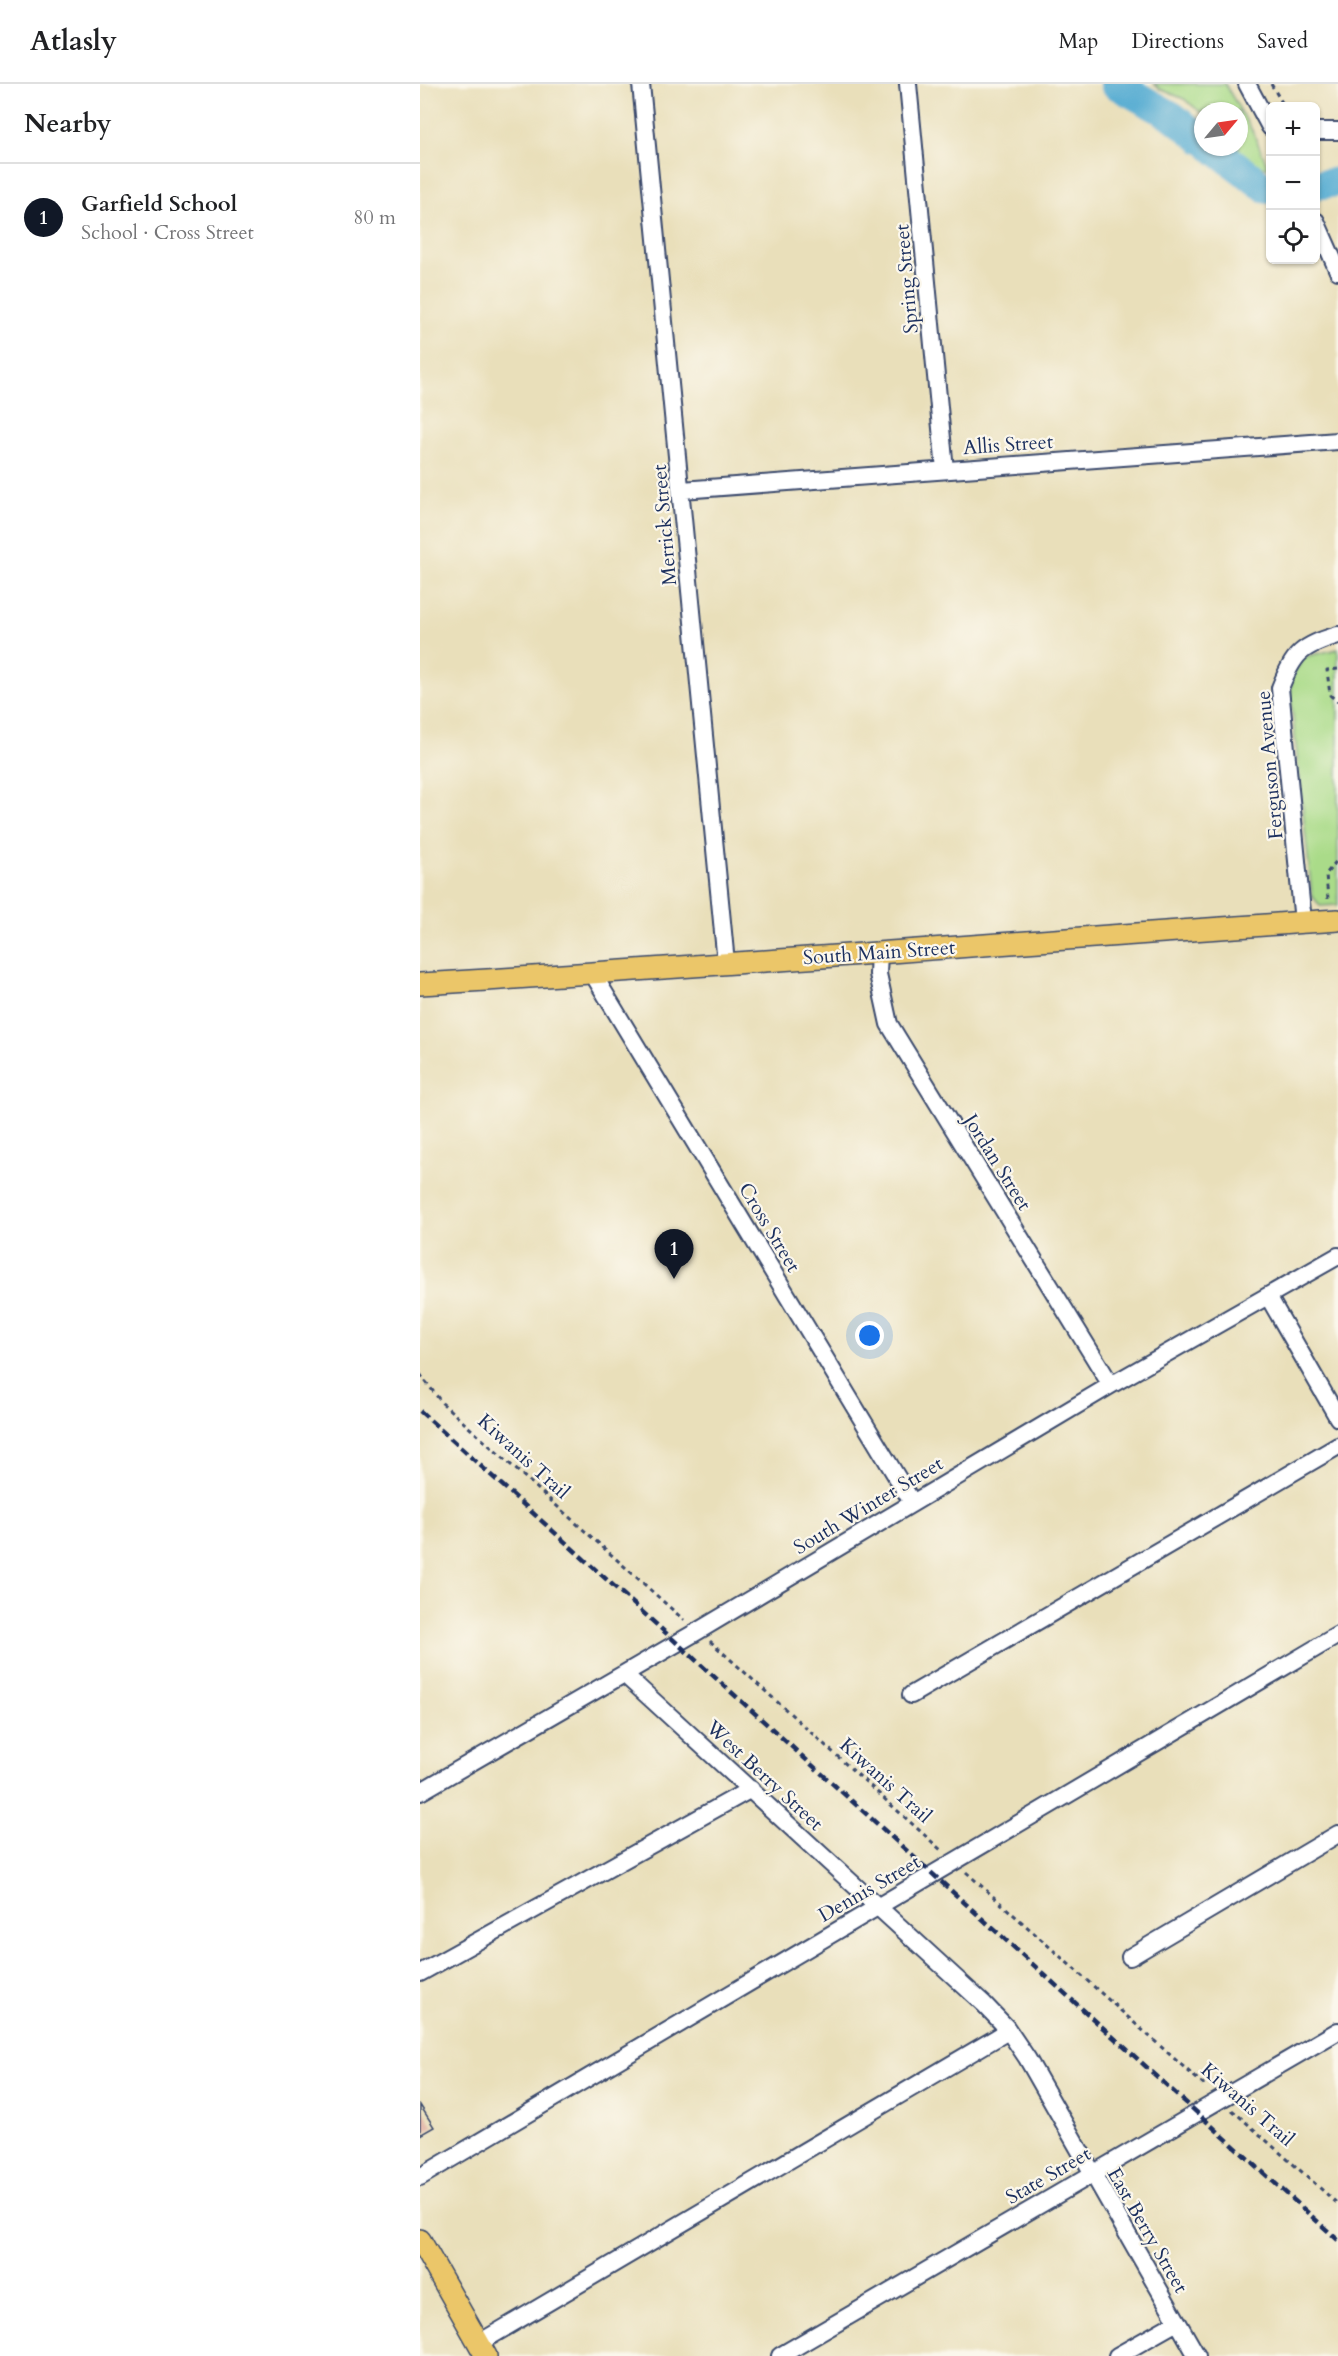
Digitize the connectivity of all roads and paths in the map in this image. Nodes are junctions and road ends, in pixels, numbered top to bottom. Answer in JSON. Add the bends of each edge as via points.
{"nodes":[{"id":1,"x":641,"y":84,"type":"edge"},
{"id":2,"x":908,"y":84,"type":"edge"},
{"id":3,"x":1247,"y":84,"type":"edge"},
{"id":4,"x":1271,"y":84,"type":"edge"},
{"id":5,"x":1282,"y":102,"type":"edge"},
{"id":6,"x":1266,"y":120,"type":"edge"},
{"id":7,"x":1320,"y":131,"type":"edge"},
{"id":8,"x":1338,"y":131,"type":"edge"},
{"id":9,"x":1320,"y":230,"type":"edge"},
{"id":10,"x":1338,"y":271,"type":"edge"},
{"id":11,"x":1338,"y":441,"type":"edge"},
{"id":12,"x":945,"y":470,"type":"junction"},
{"id":13,"x":682,"y":490,"type":"junction"},
{"id":14,"x":1338,"y":635,"type":"edge"},
{"id":15,"x":1338,"y":669,"type":"edge"},
{"id":16,"x":1338,"y":702,"type":"edge"},
{"id":17,"x":1338,"y":859,"type":"edge"},
{"id":18,"x":1328,"y":899,"type":"dead end"},
{"id":19,"x":1338,"y":920,"type":"edge"},
{"id":20,"x":1304,"y":922,"type":"junction"},
{"id":21,"x":879,"y":951,"type":"junction"},
{"id":22,"x":726,"y":963,"type":"junction"},
{"id":23,"x":592,"y":974,"type":"junction"},
{"id":24,"x":420,"y":984,"type":"edge"},
{"id":25,"x":1338,"y":1256,"type":"edge"},
{"id":26,"x":1268,"y":1296,"type":"junction"},
{"id":27,"x":420,"y":1374,"type":"edge"},
{"id":28,"x":1111,"y":1385,"type":"junction"},
{"id":29,"x":1338,"y":1418,"type":"edge"},
{"id":30,"x":1338,"y":1446,"type":"edge"},
{"id":31,"x":912,"y":1502,"type":"junction"},
{"id":32,"x":698,"y":1631,"type":"junction"},
{"id":33,"x":1338,"y":1635,"type":"edge"},
{"id":34,"x":624,"y":1674,"type":"junction"},
{"id":35,"x":911,"y":1695,"type":"dead end"},
{"id":36,"x":751,"y":1789,"type":"junction"},
{"id":37,"x":420,"y":1792,"type":"edge"},
{"id":38,"x":1338,"y":1834,"type":"edge"},
{"id":39,"x":955,"y":1862,"type":"junction"},
{"id":40,"x":878,"y":1907,"type":"junction"},
{"id":41,"x":1130,"y":1957,"type":"dead end"},
{"id":42,"x":420,"y":1973,"type":"edge"},
{"id":43,"x":1008,"y":2031,"type":"junction"},
{"id":44,"x":1338,"y":2031,"type":"edge"},
{"id":45,"x":1220,"y":2099,"type":"junction"},
{"id":46,"x":1092,"y":2174,"type":"junction"},
{"id":47,"x":420,"y":2177,"type":"edge"},
{"id":48,"x":1338,"y":2204,"type":"edge"},
{"id":49,"x":420,"y":2240,"type":"edge"},
{"id":50,"x":1177,"y":2322,"type":"junction"},
{"id":51,"x":482,"y":2349,"type":"edge"},
{"id":52,"x":780,"y":2356,"type":"edge"},
{"id":53,"x":1117,"y":2356,"type":"edge"},
{"id":54,"x":1197,"y":2356,"type":"edge"}],
"edges":[{"from":1,"to":13,"type":"street","name":"Merrick Street"},
{"from":2,"to":12,"type":"street","name":"Spring Street"},
{"from":3,"to":6,"type":"street"},
{"from":4,"to":5,"type":"path"},
{"from":7,"to":8,"type":"street"},
{"from":9,"to":10,"type":"street"},
{"from":11,"to":12,"type":"street","name":"Allis Street"},
{"from":12,"to":13,"type":"street","name":"Allis Street"},
{"from":13,"to":22,"type":"street","name":"Merrick Street"},
{"from":14,"to":20,"type":"street","name":"Ferguson Avenue","via":[[1314,642],[1297,654],[1280,688]]},
{"from":15,"to":16,"type":"path","via":[[1327,670],[1330,695]]},
{"from":17,"to":18,"type":"path","via":[[1326,874]]},
{"from":19,"to":20,"type":"main road","name":"South Main Street"},
{"from":20,"to":21,"type":"main road","name":"South Main Street"},
{"from":21,"to":22,"type":"main road","name":"South Main Street"},
{"from":21,"to":28,"type":"street","name":"Jordan Street","via":[[878,974],[889,1024]]},
{"from":22,"to":23,"type":"main road","name":"South Main Street"},
{"from":23,"to":24,"type":"main road","name":"South Main Street"},
{"from":23,"to":31,"type":"street","name":"Cross Street"},
{"from":25,"to":26,"type":"street","name":"South Winter Street"},
{"from":26,"to":28,"type":"street","name":"South Winter Street"},
{"from":26,"to":29,"type":"street"},
{"from":27,"to":32,"type":"path","name":"Kiwanis Trail","via":[[442,1403]]},
{"from":28,"to":31,"type":"street","name":"South Winter Street"},
{"from":30,"to":35,"type":"street"},
{"from":31,"to":32,"type":"street","name":"South Winter Street"},
{"from":32,"to":34,"type":"street","name":"South Winter Street"},
{"from":32,"to":39,"type":"path","name":"Kiwanis Trail"},
{"from":33,"to":39,"type":"street","name":"Dennis Street"},
{"from":34,"to":36,"type":"street","name":"West Berry Street"},
{"from":34,"to":37,"type":"street","name":"South Winter Street"},
{"from":36,"to":40,"type":"street","name":"West Berry Street"},
{"from":36,"to":42,"type":"street"},
{"from":38,"to":41,"type":"street"},
{"from":39,"to":40,"type":"street","name":"Dennis Street"},
{"from":39,"to":45,"type":"path","name":"Kiwanis Trail"},
{"from":40,"to":43,"type":"street","name":"East Berry Street"},
{"from":40,"to":47,"type":"street","name":"Dennis Street"},
{"from":43,"to":46,"type":"street","name":"East Berry Street"},
{"from":43,"to":51,"type":"street"},
{"from":44,"to":45,"type":"street","name":"State Street"},
{"from":45,"to":46,"type":"street","name":"State Street"},
{"from":45,"to":48,"type":"path","name":"Kiwanis Trail"},
{"from":46,"to":50,"type":"street","name":"East Berry Street"},
{"from":46,"to":52,"type":"street","name":"State Street"},
{"from":49,"to":51,"type":"main road"},
{"from":50,"to":53,"type":"street"},
{"from":50,"to":54,"type":"street","name":"East Berry Street"}]}
